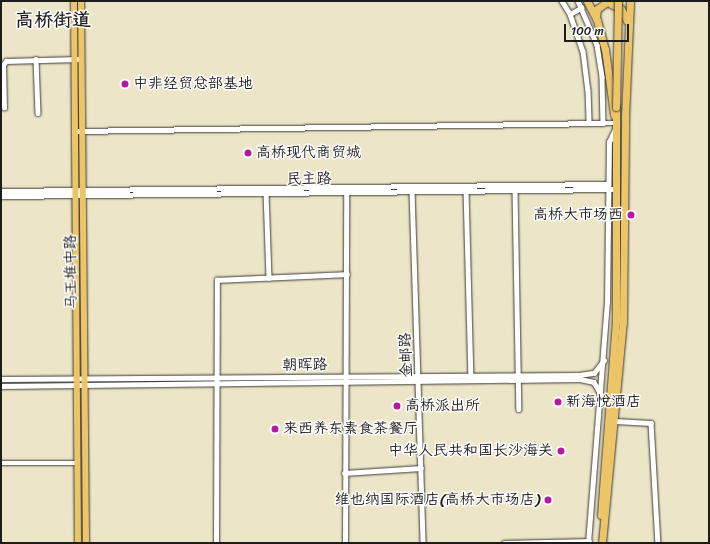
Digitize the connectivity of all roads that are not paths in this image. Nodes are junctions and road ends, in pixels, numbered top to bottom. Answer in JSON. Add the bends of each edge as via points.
{"nodes":[{"id":1,"x":74,"y":1,"type":"edge"},
{"id":2,"x":81,"y":1,"type":"edge"},
{"id":3,"x":562,"y":1,"type":"edge"},
{"id":4,"x":578,"y":1,"type":"edge"},
{"id":5,"x":587,"y":1,"type":"edge"},
{"id":6,"x":618,"y":1,"type":"edge"},
{"id":7,"x":630,"y":1,"type":"edge"},
{"id":8,"x":582,"y":8,"type":"junction"},
{"id":9,"x":570,"y":14,"type":"junction"},
{"id":10,"x":597,"y":20,"type":"junction"},
{"id":11,"x":628,"y":27,"type":"junction"},
{"id":12,"x":74,"y":58,"type":"junction"},
{"id":13,"x":36,"y":59,"type":"junction"},
{"id":14,"x":81,"y":59,"type":"junction"},
{"id":15,"x":614,"y":106,"type":"junction"},
{"id":16,"x":4,"y":108,"type":"dead end"},
{"id":17,"x":38,"y":113,"type":"dead end"},
{"id":18,"x":589,"y":123,"type":"junction"},
{"id":19,"x":603,"y":123,"type":"junction"},
{"id":20,"x":615,"y":125,"type":"junction"},
{"id":21,"x":82,"y":130,"type":"junction"},
{"id":22,"x":75,"y":131,"type":"junction"},
{"id":23,"x":608,"y":187,"type":"junction"},
{"id":24,"x":617,"y":189,"type":"junction"},
{"id":25,"x":412,"y":190,"type":"junction"},
{"id":26,"x":466,"y":190,"type":"junction"},
{"id":27,"x":515,"y":190,"type":"junction"},
{"id":28,"x":1,"y":191,"type":"edge"},
{"id":29,"x":346,"y":191,"type":"junction"},
{"id":30,"x":266,"y":192,"type":"junction"},
{"id":31,"x":76,"y":193,"type":"junction"},
{"id":32,"x":83,"y":193,"type":"junction"},
{"id":33,"x":1,"y":196,"type":"edge"},
{"id":34,"x":347,"y":274,"type":"junction"},
{"id":35,"x":269,"y":278,"type":"junction"},
{"id":36,"x":604,"y":360,"type":"junction"},
{"id":37,"x":86,"y":376,"type":"junction"},
{"id":38,"x":347,"y":376,"type":"junction"},
{"id":39,"x":419,"y":376,"type":"junction"},
{"id":40,"x":471,"y":376,"type":"junction"},
{"id":41,"x":77,"y":377,"type":"junction"},
{"id":42,"x":217,"y":378,"type":"junction"},
{"id":43,"x":1,"y":379,"type":"edge"},
{"id":44,"x":520,"y":379,"type":"junction"},
{"id":45,"x":419,"y":381,"type":"junction"},
{"id":46,"x":345,"y":383,"type":"junction"},
{"id":47,"x":217,"y":384,"type":"junction"},
{"id":48,"x":77,"y":385,"type":"junction"},
{"id":49,"x":86,"y":385,"type":"junction"},
{"id":50,"x":1,"y":386,"type":"edge"},
{"id":51,"x":601,"y":394,"type":"junction"},
{"id":52,"x":519,"y":409,"type":"dead end"},
{"id":53,"x":615,"y":421,"type":"junction"},
{"id":54,"x":1,"y":463,"type":"edge"},
{"id":55,"x":78,"y":463,"type":"junction"},
{"id":56,"x":421,"y":468,"type":"junction"},
{"id":57,"x":344,"y":473,"type":"junction"},
{"id":58,"x":588,"y":542,"type":"edge"},
{"id":59,"x":78,"y":543,"type":"edge"},
{"id":60,"x":86,"y":543,"type":"edge"},
{"id":61,"x":216,"y":543,"type":"edge"},
{"id":62,"x":345,"y":543,"type":"edge"},
{"id":63,"x":423,"y":543,"type":"edge"},
{"id":64,"x":504,"y":543,"type":"edge"},
{"id":65,"x":598,"y":543,"type":"edge"},
{"id":66,"x":602,"y":543,"type":"edge"},
{"id":67,"x":658,"y":543,"type":"edge"}],
"edges":[{"from":1,"to":12,"type":"main road","name":"马王堆中路"},
{"from":2,"to":14,"type":"main road","name":"马王堆中路"},
{"from":3,"to":9,"type":"street"},
{"from":4,"to":8,"type":"street"},
{"from":5,"to":10,"type":"highway"},
{"from":6,"to":15,"type":"highway","bridge":true},
{"from":7,"to":11,"type":"highway"},
{"from":8,"to":9,"type":"street"},
{"from":8,"to":19,"type":"street","via":[[597,45],[602,77]]},
{"from":9,"to":18,"type":"street","via":[[586,66]]},
{"from":10,"to":11,"type":"highway","via":[[599,6],[612,2],[625,14]]},
{"from":10,"to":15,"type":"highway","via":[[605,49]]},
{"from":11,"to":53,"type":"highway","via":[[623,322]]},
{"from":12,"to":13,"type":"street"},
{"from":12,"to":14,"type":"street"},
{"from":12,"to":22,"type":"main road","name":"马王堆中路"},
{"from":13,"to":16,"type":"street","via":[[4,62]]},
{"from":13,"to":17,"type":"street"},
{"from":14,"to":21,"type":"main road","name":"马王堆中路"},
{"from":15,"to":20,"type":"highway"},
{"from":18,"to":19,"type":"street"},
{"from":18,"to":21,"type":"street"},
{"from":19,"to":20,"type":"street"},
{"from":20,"to":23,"type":"street","via":[[609,142]]},
{"from":20,"to":24,"type":"highway"},
{"from":21,"to":22,"type":"street"},
{"from":21,"to":32,"type":"main road","name":"马王堆中路"},
{"from":22,"to":31,"type":"main road","name":"马王堆中路"},
{"from":23,"to":24,"type":"street","name":"民主路"},
{"from":23,"to":27,"type":"street","name":"民主路"},
{"from":23,"to":32,"type":"street","name":"民主路"},
{"from":23,"to":36,"type":"street"},
{"from":24,"to":65,"type":"highway","via":[[616,322]]},
{"from":25,"to":26,"type":"street","name":"民主路"},
{"from":25,"to":29,"type":"street","name":"民主路"},
{"from":25,"to":39,"type":"street","name":"金邮路"},
{"from":26,"to":27,"type":"street","name":"民主路"},
{"from":26,"to":40,"type":"street"},
{"from":27,"to":44,"type":"street"},
{"from":28,"to":31,"type":"street","name":"民主路"},
{"from":29,"to":30,"type":"street","name":"民主路"},
{"from":29,"to":34,"type":"street"},
{"from":30,"to":32,"type":"street","name":"民主路"},
{"from":30,"to":35,"type":"street"},
{"from":31,"to":32,"type":"street","name":"民主路"},
{"from":31,"to":33,"type":"street","name":"民主路"},
{"from":31,"to":41,"type":"main road","name":"马王堆中路"},
{"from":32,"to":37,"type":"main road","name":"马王堆中路"},
{"from":34,"to":35,"type":"street"},
{"from":34,"to":38,"type":"street"},
{"from":35,"to":42,"type":"street","via":[[217,280]]},
{"from":36,"to":44,"type":"street","name":"朝晖路","via":[[594,373]]},
{"from":36,"to":51,"type":"street"},
{"from":37,"to":41,"type":"street","name":"朝晖路"},
{"from":37,"to":42,"type":"street","name":"朝晖路"},
{"from":37,"to":49,"type":"main road","name":"马王堆中路"},
{"from":38,"to":39,"type":"street","name":"朝晖路"},
{"from":38,"to":42,"type":"street","name":"朝晖路"},
{"from":38,"to":46,"type":"street"},
{"from":39,"to":40,"type":"street","name":"朝晖路"},
{"from":39,"to":45,"type":"street","name":"金邮路"},
{"from":40,"to":44,"type":"street","name":"朝晖路"},
{"from":41,"to":43,"type":"street","name":"朝晖路"},
{"from":41,"to":48,"type":"main road","name":"马王堆中路"},
{"from":42,"to":47,"type":"street"},
{"from":44,"to":45,"type":"street","name":"朝晖路"},
{"from":44,"to":51,"type":"street","name":"朝晖路","via":[[580,379],[594,382]]},
{"from":44,"to":52,"type":"street"},
{"from":45,"to":46,"type":"street","name":"朝晖路"},
{"from":45,"to":56,"type":"street","name":"金邮路"},
{"from":46,"to":47,"type":"street","name":"朝晖路"},
{"from":46,"to":57,"type":"street"},
{"from":47,"to":49,"type":"street","name":"朝晖路"},
{"from":47,"to":61,"type":"street"},
{"from":48,"to":49,"type":"street","name":"朝晖路"},
{"from":48,"to":50,"type":"street","name":"朝晖路"},
{"from":48,"to":55,"type":"main road","name":"马王堆中路"},
{"from":49,"to":60,"type":"main road","name":"马王堆中路"},
{"from":51,"to":58,"type":"street"},
{"from":53,"to":66,"type":"highway"},
{"from":53,"to":67,"type":"street","via":[[651,423],[658,505]]},
{"from":54,"to":55,"type":"street"},
{"from":55,"to":59,"type":"main road","name":"马王堆中路"},
{"from":56,"to":57,"type":"street"},
{"from":56,"to":63,"type":"street","name":"金邮路"},
{"from":57,"to":62,"type":"street"},
{"from":58,"to":64,"type":"street"}]}
